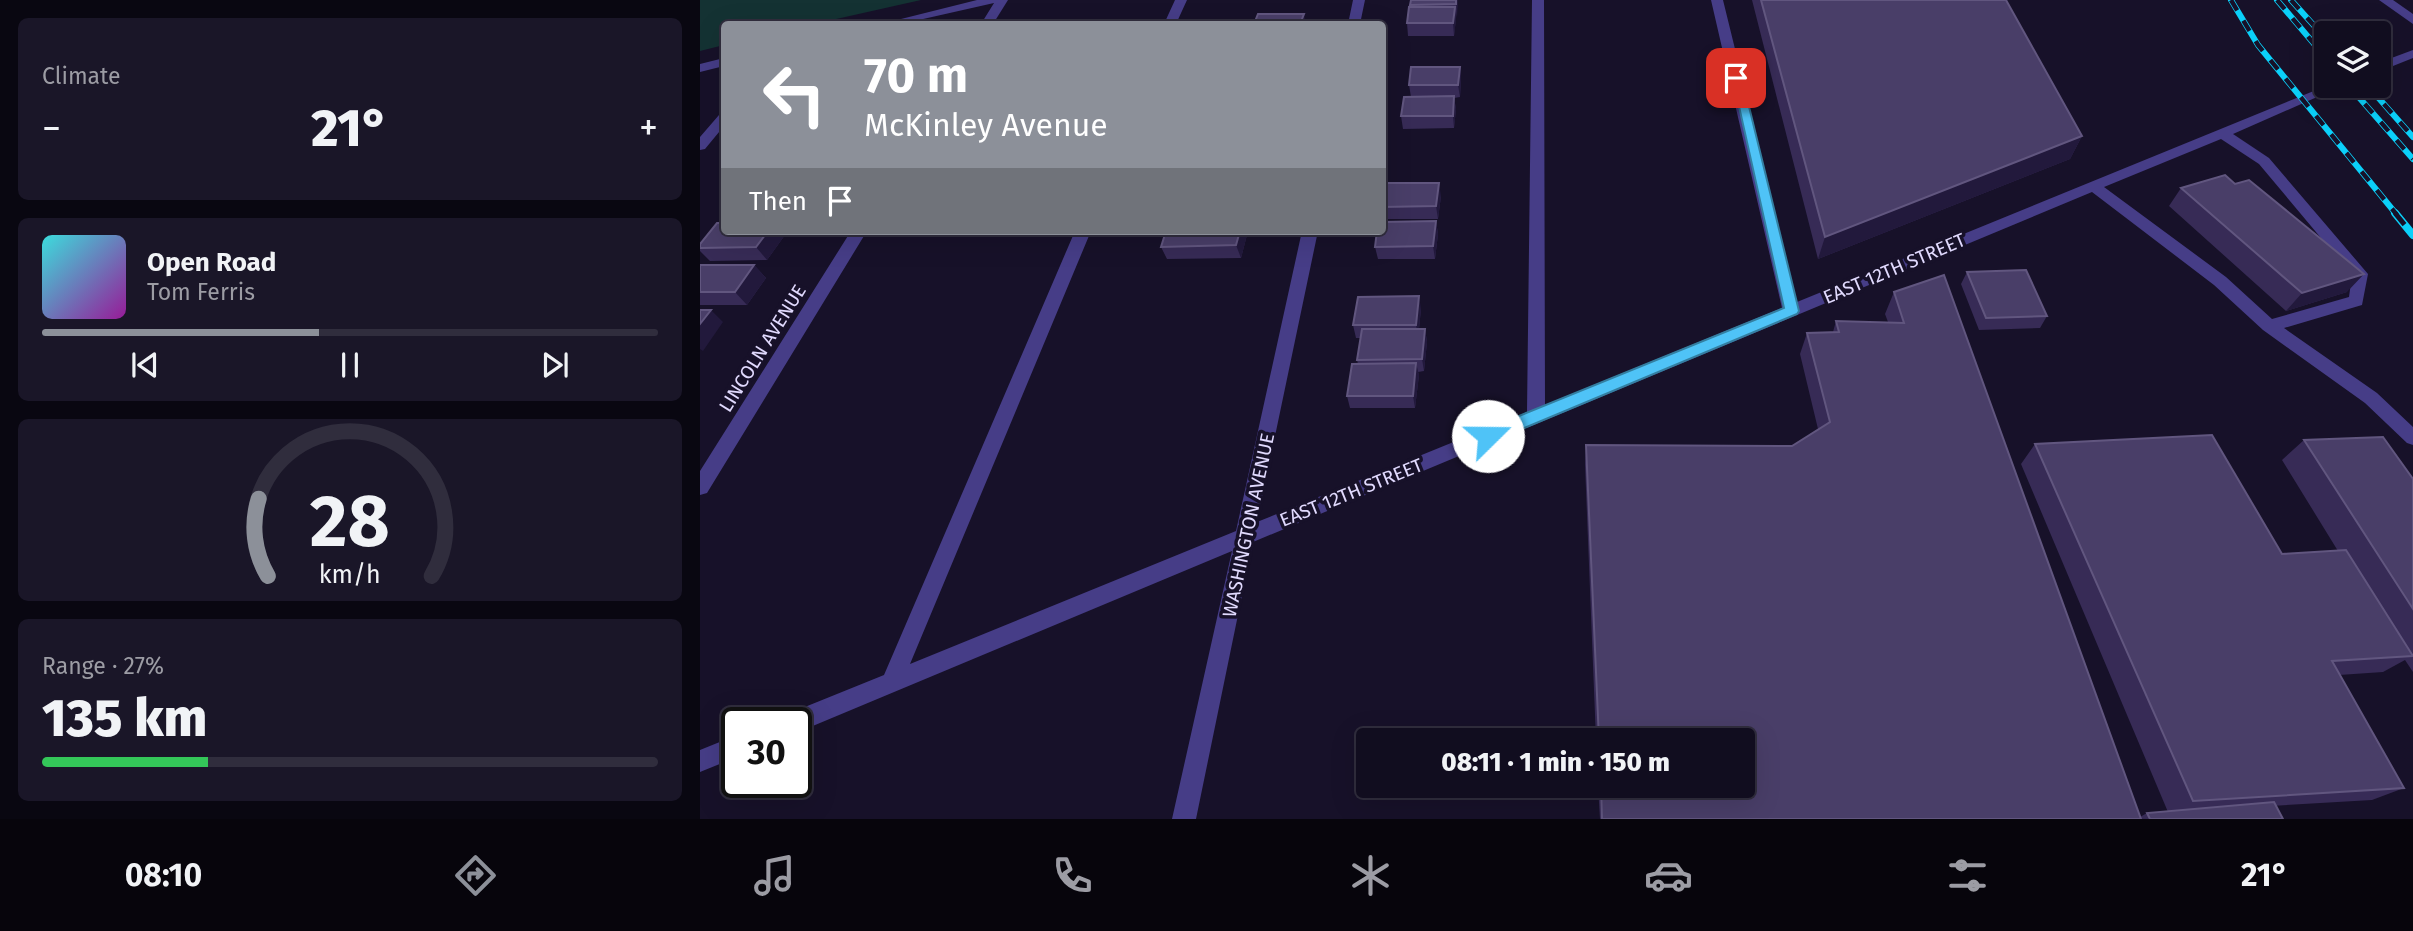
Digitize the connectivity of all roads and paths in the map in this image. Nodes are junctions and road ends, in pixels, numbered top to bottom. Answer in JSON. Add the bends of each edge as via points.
{"nodes":[{"id":1,"x":993,"y":0,"type":"edge"},
{"id":2,"x":1002,"y":0,"type":"edge"},
{"id":3,"x":1181,"y":0,"type":"edge"},
{"id":4,"x":1359,"y":0,"type":"edge"},
{"id":5,"x":1538,"y":0,"type":"edge"},
{"id":6,"x":1717,"y":0,"type":"edge"},
{"id":7,"x":2385,"y":0,"type":"edge"},
{"id":8,"x":2413,"y":20,"type":"edge"},
{"id":9,"x":900,"y":21,"type":"edge"},
{"id":10,"x":989,"y":21,"type":"edge"},
{"id":11,"x":1171,"y":21,"type":"edge"},
{"id":12,"x":1354,"y":21,"type":"edge"},
{"id":13,"x":2413,"y":54,"type":"edge"},
{"id":14,"x":721,"y":63,"type":"edge"},
{"id":15,"x":2391,"y":63,"type":"edge"},
{"id":16,"x":700,"y":68,"type":"edge"},
{"id":17,"x":2314,"y":95,"type":"edge"},
{"id":18,"x":721,"y":122,"type":"edge"},
{"id":19,"x":2222,"y":133,"type":"junction"},
{"id":20,"x":700,"y":146,"type":"edge"},
{"id":21,"x":2093,"y":186,"type":"junction"},
{"id":22,"x":857,"y":235,"type":"edge"},
{"id":23,"x":1081,"y":235,"type":"edge"},
{"id":24,"x":1309,"y":235,"type":"edge"},
{"id":25,"x":1791,"y":311,"type":"junction"},
{"id":26,"x":2269,"y":326,"type":"junction"},
{"id":27,"x":1535,"y":416,"type":"junction"},
{"id":28,"x":2413,"y":438,"type":"edge"},
{"id":29,"x":700,"y":487,"type":"edge"},
{"id":30,"x":1247,"y":535,"type":"junction"},
{"id":31,"x":892,"y":682,"type":"junction"},
{"id":32,"x":812,"y":715,"type":"edge"},
{"id":33,"x":721,"y":752,"type":"edge"},
{"id":34,"x":700,"y":761,"type":"edge"},
{"id":35,"x":1184,"y":819,"type":"edge"}],
"edges":[{"from":1,"to":9,"type":"street"},
{"from":2,"to":10,"type":"street"},
{"from":3,"to":11,"type":"street"},
{"from":4,"to":12,"type":"street"},
{"from":5,"to":27,"type":"street"},
{"from":6,"to":25,"type":"street"},
{"from":7,"to":8,"type":"street"},
{"from":13,"to":15,"type":"street"},
{"from":14,"to":16,"type":"street"},
{"from":17,"to":19,"type":"street","name":"EAST 12TH STREET"},
{"from":18,"to":20,"type":"street"},
{"from":19,"to":21,"type":"street","name":"EAST 12TH STREET"},
{"from":19,"to":26,"type":"street","via":[[2264,161],[2360,274],[2356,301]]},
{"from":21,"to":25,"type":"street","name":"EAST 12TH STREET"},
{"from":21,"to":26,"type":"street","via":[[2220,281]]},
{"from":22,"to":29,"type":"street","name":"LINCOLN AVENUE"},
{"from":23,"to":31,"type":"street"},
{"from":24,"to":30,"type":"street","name":"WASHINGTON AVENUE"},
{"from":25,"to":27,"type":"street","name":"EAST 12TH STREET"},
{"from":26,"to":28,"type":"street","via":[[2371,398]]},
{"from":27,"to":30,"type":"street","name":"EAST 12TH STREET"},
{"from":30,"to":31,"type":"street","name":"EAST 12TH STREET"},
{"from":30,"to":35,"type":"street","name":"WASHINGTON AVENUE"},
{"from":31,"to":32,"type":"street","name":"EAST 12TH STREET"},
{"from":33,"to":34,"type":"street"}]}
